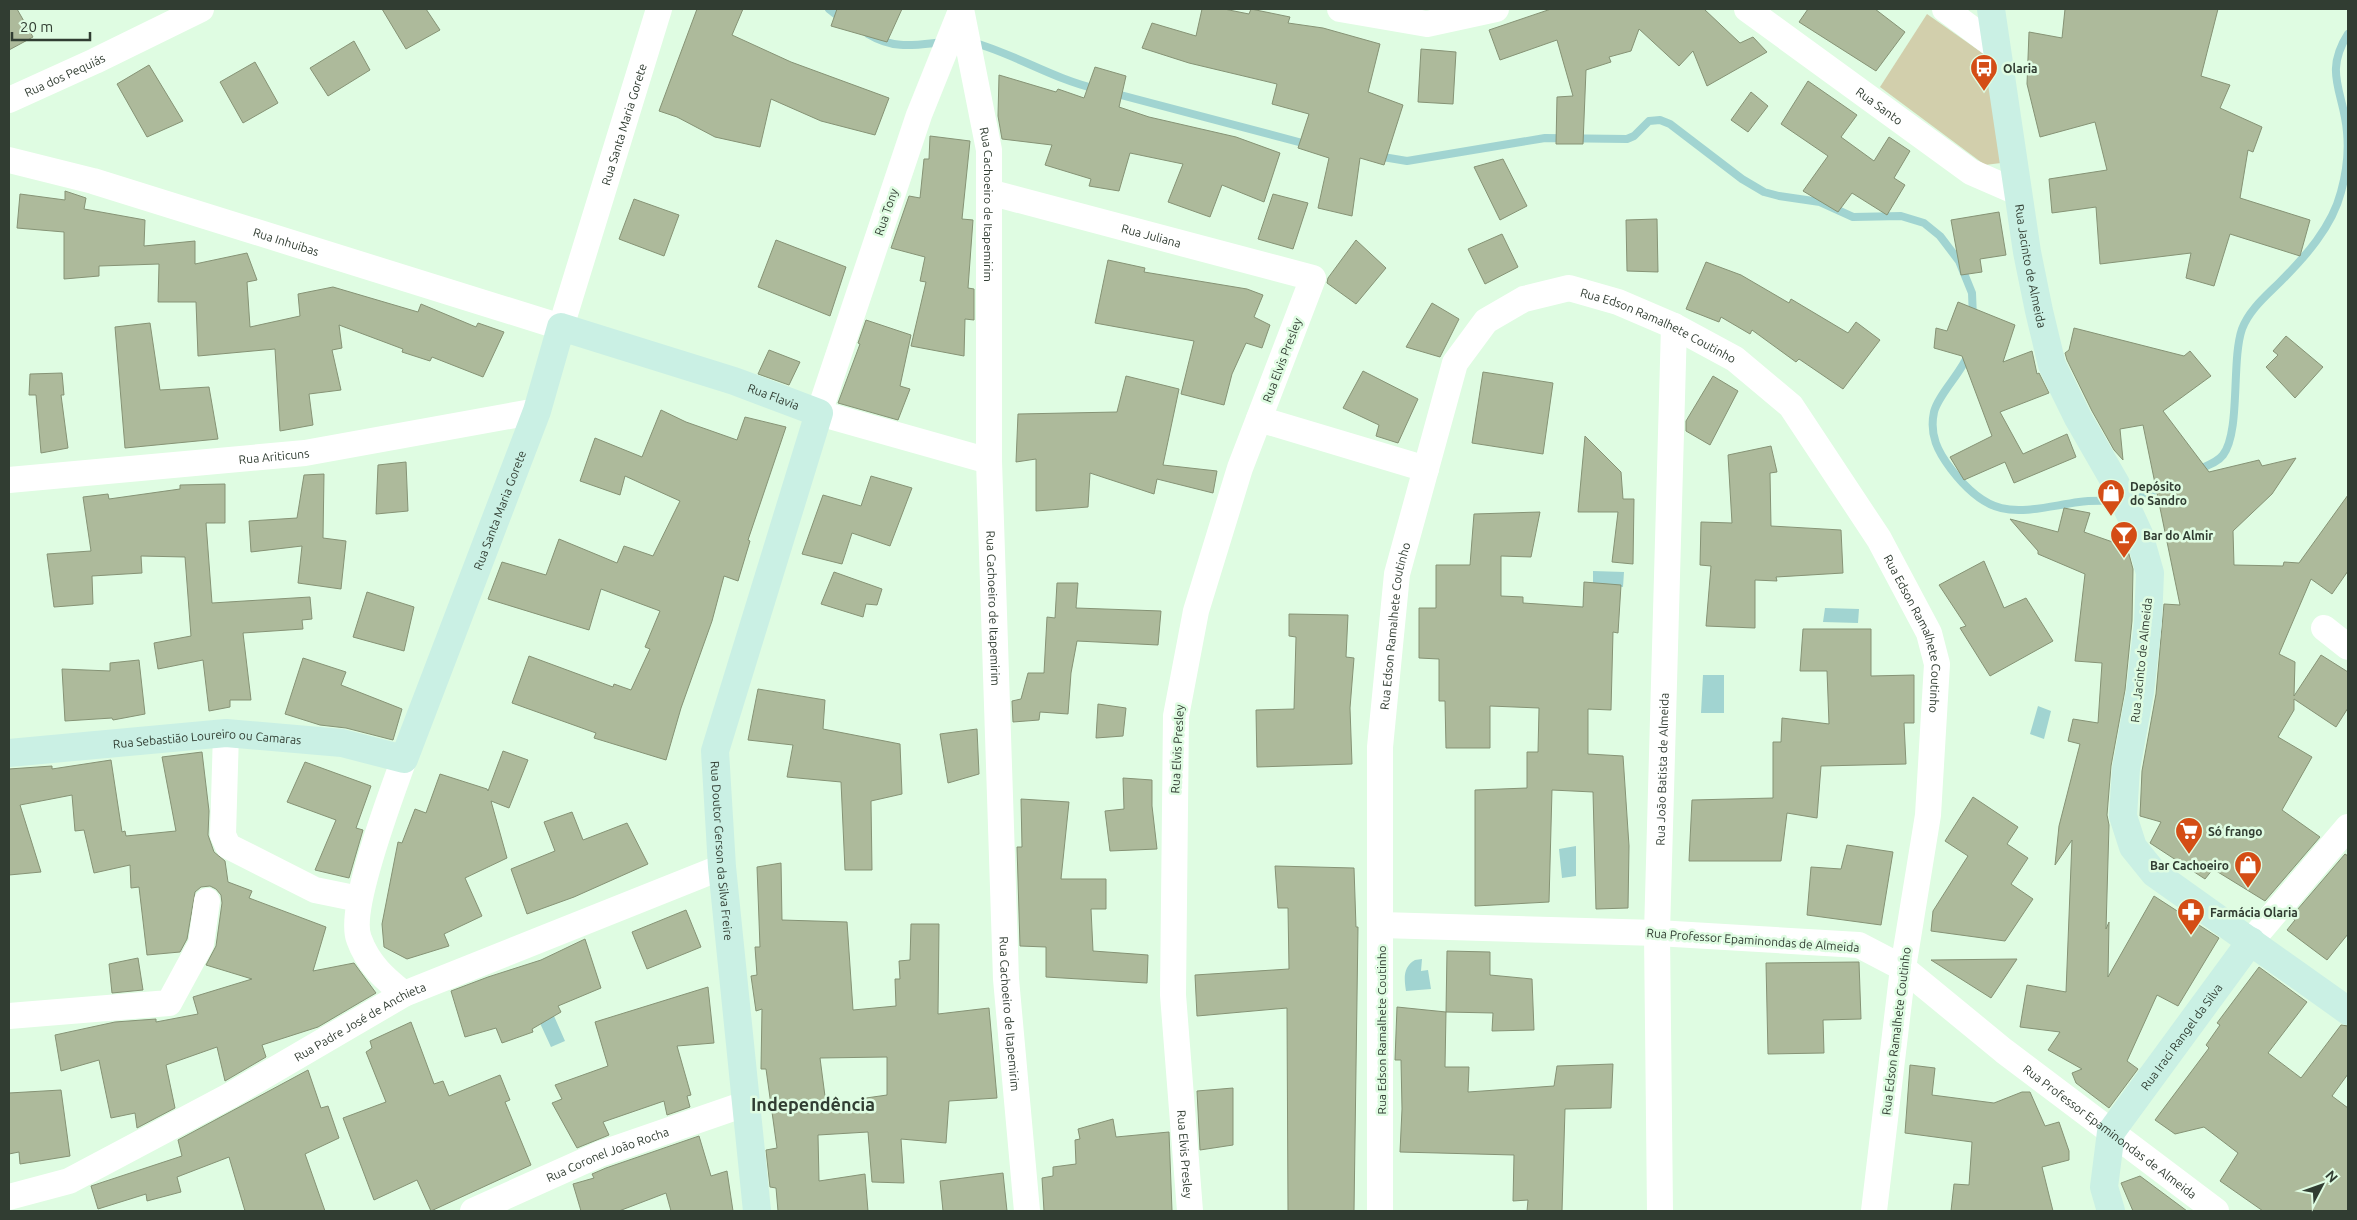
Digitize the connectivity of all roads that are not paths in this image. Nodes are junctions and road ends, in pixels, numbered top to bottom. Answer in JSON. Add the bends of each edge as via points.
{"nodes":[{"id":1,"x":202,"y":9,"type":"edge"},
{"id":2,"x":659,"y":9,"type":"edge"},
{"id":3,"x":1340,"y":9,"type":"edge"},
{"id":4,"x":1496,"y":9,"type":"edge"},
{"id":5,"x":1747,"y":9,"type":"edge"},
{"id":6,"x":1945,"y":9,"type":"edge"},
{"id":7,"x":1991,"y":9,"type":"edge"},
{"id":8,"x":961,"y":11,"type":"edge"},
{"id":9,"x":1996,"y":47,"type":"junction"},
{"id":10,"x":9,"y":100,"type":"edge"},
{"id":11,"x":9,"y":160,"type":"edge"},
{"id":12,"x":989,"y":192,"type":"junction"},
{"id":13,"x":2018,"y":192,"type":"junction"},
{"id":14,"x":1313,"y":278,"type":"joint"},
{"id":15,"x":1674,"y":326,"type":"junction"},
{"id":16,"x":561,"y":327,"type":"junction"},
{"id":17,"x":537,"y":411,"type":"junction"},
{"id":18,"x":819,"y":413,"type":"junction"},
{"id":19,"x":1259,"y":419,"type":"junction"},
{"id":20,"x":988,"y":461,"type":"junction"},
{"id":21,"x":1426,"y":469,"type":"junction"},
{"id":22,"x":9,"y":480,"type":"edge"},
{"id":23,"x":2324,"y":628,"type":"dead end"},
{"id":24,"x":2348,"y":647,"type":"edge"},
{"id":25,"x":226,"y":733,"type":"junction"},
{"id":26,"x":9,"y":753,"type":"edge"},
{"id":27,"x":404,"y":759,"type":"junction"},
{"id":28,"x":2348,"y":827,"type":"edge"},
{"id":29,"x":722,"y":867,"type":"junction"},
{"id":30,"x":359,"y":899,"type":"junction"},
{"id":31,"x":207,"y":901,"type":"dead end"},
{"id":32,"x":1381,"y":925,"type":"junction"},
{"id":33,"x":1657,"y":933,"type":"junction"},
{"id":34,"x":2251,"y":941,"type":"junction"},
{"id":35,"x":1903,"y":968,"type":"junction"},
{"id":36,"x":404,"y":994,"type":"junction"},
{"id":37,"x":2348,"y":1011,"type":"edge"},
{"id":38,"x":9,"y":1016,"type":"edge"},
{"id":39,"x":745,"y":1104,"type":"junction"},
{"id":40,"x":2110,"y":1132,"type":"junction"},
{"id":41,"x":9,"y":1197,"type":"edge"},
{"id":42,"x":473,"y":1211,"type":"edge"},
{"id":43,"x":757,"y":1211,"type":"edge"},
{"id":44,"x":1027,"y":1211,"type":"edge"},
{"id":45,"x":1190,"y":1211,"type":"edge"},
{"id":46,"x":1380,"y":1211,"type":"edge"},
{"id":47,"x":1660,"y":1211,"type":"edge"},
{"id":48,"x":1874,"y":1211,"type":"edge"},
{"id":49,"x":2111,"y":1211,"type":"edge"},
{"id":50,"x":2216,"y":1211,"type":"edge"}],
"edges":[{"from":1,"to":10,"type":"street","name":"Rua dos Pequiás"},
{"from":2,"to":16,"type":"street","name":"Rua Santa Maria Gorete"},
{"from":3,"to":4,"type":"street","via":[[1427,24]]},
{"from":5,"to":13,"type":"street","name":"Rua Santo","via":[[1971,172]]},
{"from":6,"to":9,"type":"street"},
{"from":7,"to":9,"type":"street","name":"Rua Jacinto de Almeida"},
{"from":8,"to":12,"type":"street","name":"Rua Cachoeiro de Itapemirim","via":[[989,150]]},
{"from":8,"to":18,"type":"street","name":"Rua Tony","via":[[919,115]]},
{"from":9,"to":13,"type":"street","name":"Rua Jacinto de Almeida"},
{"from":11,"to":16,"type":"street","name":"Rua Inhuibas","via":[[93,181]]},
{"from":12,"to":14,"type":"street","name":"Rua Juliana"},
{"from":12,"to":20,"type":"street","name":"Rua Cachoeiro de Itapemirim"},
{"from":13,"to":34,"type":"street","name":"Rua Jacinto de Almeida","via":[[2052,365],[2116,484],[2138,534],[2150,573],[2145,648],[2126,769],[2123,816],[2133,847],[2154,873]]},
{"from":14,"to":19,"type":"street","name":"Rua Elvis Presley"},
{"from":15,"to":21,"type":"street","name":"Rua Edson Ramalhete Coutinho","via":[[1618,302],[1569,288],[1524,299],[1501,312],[1486,321],[1455,363]]},
{"from":15,"to":33,"type":"street","name":"Rua João Batista de Almeida"},
{"from":15,"to":35,"type":"street","name":"Rua Edson Ramalhete Coutinho","via":[[1735,358],[1791,406],[1879,539],[1929,633],[1937,664],[1928,816]]},
{"from":16,"to":17,"type":"street","name":"Rua Santa Maria Gorete"},
{"from":16,"to":18,"type":"street","name":"Rua Flavia","via":[[734,381]]},
{"from":17,"to":22,"type":"street","name":"Rua Ariticuns","via":[[305,453]]},
{"from":17,"to":27,"type":"street","name":"Rua Santa Maria Gorete"},
{"from":18,"to":20,"type":"street","name":"Rua Flavia"},
{"from":18,"to":29,"type":"street","name":"Rua Doutor Gerson da Silva Freire","via":[[715,751]]},
{"from":19,"to":21,"type":"street"},
{"from":19,"to":45,"type":"street","name":"Rua Elvis Presley","via":[[1240,468],[1196,611],[1176,716],[1173,996]]},
{"from":20,"to":44,"type":"street","name":"Rua Cachoeiro de Itapemirim","via":[[1006,979]]},
{"from":21,"to":32,"type":"street","name":"Rua Edson Ramalhete Coutinho","via":[[1397,574],[1380,747]]},
{"from":23,"to":24,"type":"street"},
{"from":25,"to":26,"type":"street","name":"Rua Sebastião Loureiro ou Camaras"},
{"from":25,"to":27,"type":"street","name":"Rua Sebastião Loureiro ou Camaras","via":[[342,743]]},
{"from":25,"to":30,"type":"street","via":[[223,835],[228,846],[315,890]]},
{"from":27,"to":30,"type":"street","name":"Rua Santa Maria Gorete"},
{"from":28,"to":34,"type":"street"},
{"from":29,"to":36,"type":"street","name":"Rua Padre José de Anchieta"},
{"from":29,"to":39,"type":"street","name":"Rua Doutor Gerson da Silva Freire"},
{"from":30,"to":36,"type":"street","name":"Rua Santa Maria Gorete","via":[[358,937],[377,972]]},
{"from":31,"to":38,"type":"street","via":[[201,944],[170,1003]]},
{"from":32,"to":33,"type":"street","name":"Rua Professor Epaminondas de Almeida"},
{"from":32,"to":46,"type":"street","name":"Rua Edson Ramalhete Coutinho"},
{"from":33,"to":35,"type":"street","name":"Rua Professor Epaminondas de Almeida","via":[[1859,945]]},
{"from":33,"to":47,"type":"street","name":"Rua João Batista de Almeida"},
{"from":34,"to":37,"type":"street","name":"Rua Jacinto de Almeida"},
{"from":34,"to":40,"type":"street","name":"Rua Iraci Rangel da Silva"},
{"from":35,"to":40,"type":"street","name":"Rua Professor Epaminondas de Almeida"},
{"from":35,"to":48,"type":"street","name":"Rua Edson Ramalhete Coutinho"},
{"from":36,"to":41,"type":"street","name":"Rua Padre José de Anchieta","via":[[231,1094],[69,1181]]},
{"from":39,"to":42,"type":"street","name":"Rua Coronel João Rocha","via":[[600,1154]]},
{"from":39,"to":43,"type":"street","name":"Rua Doutor Gerson da Silva Freire"},
{"from":40,"to":49,"type":"street","via":[[2104,1187]]},
{"from":40,"to":50,"type":"street","name":"Rua Professor Epaminondas de Almeida"}]}
